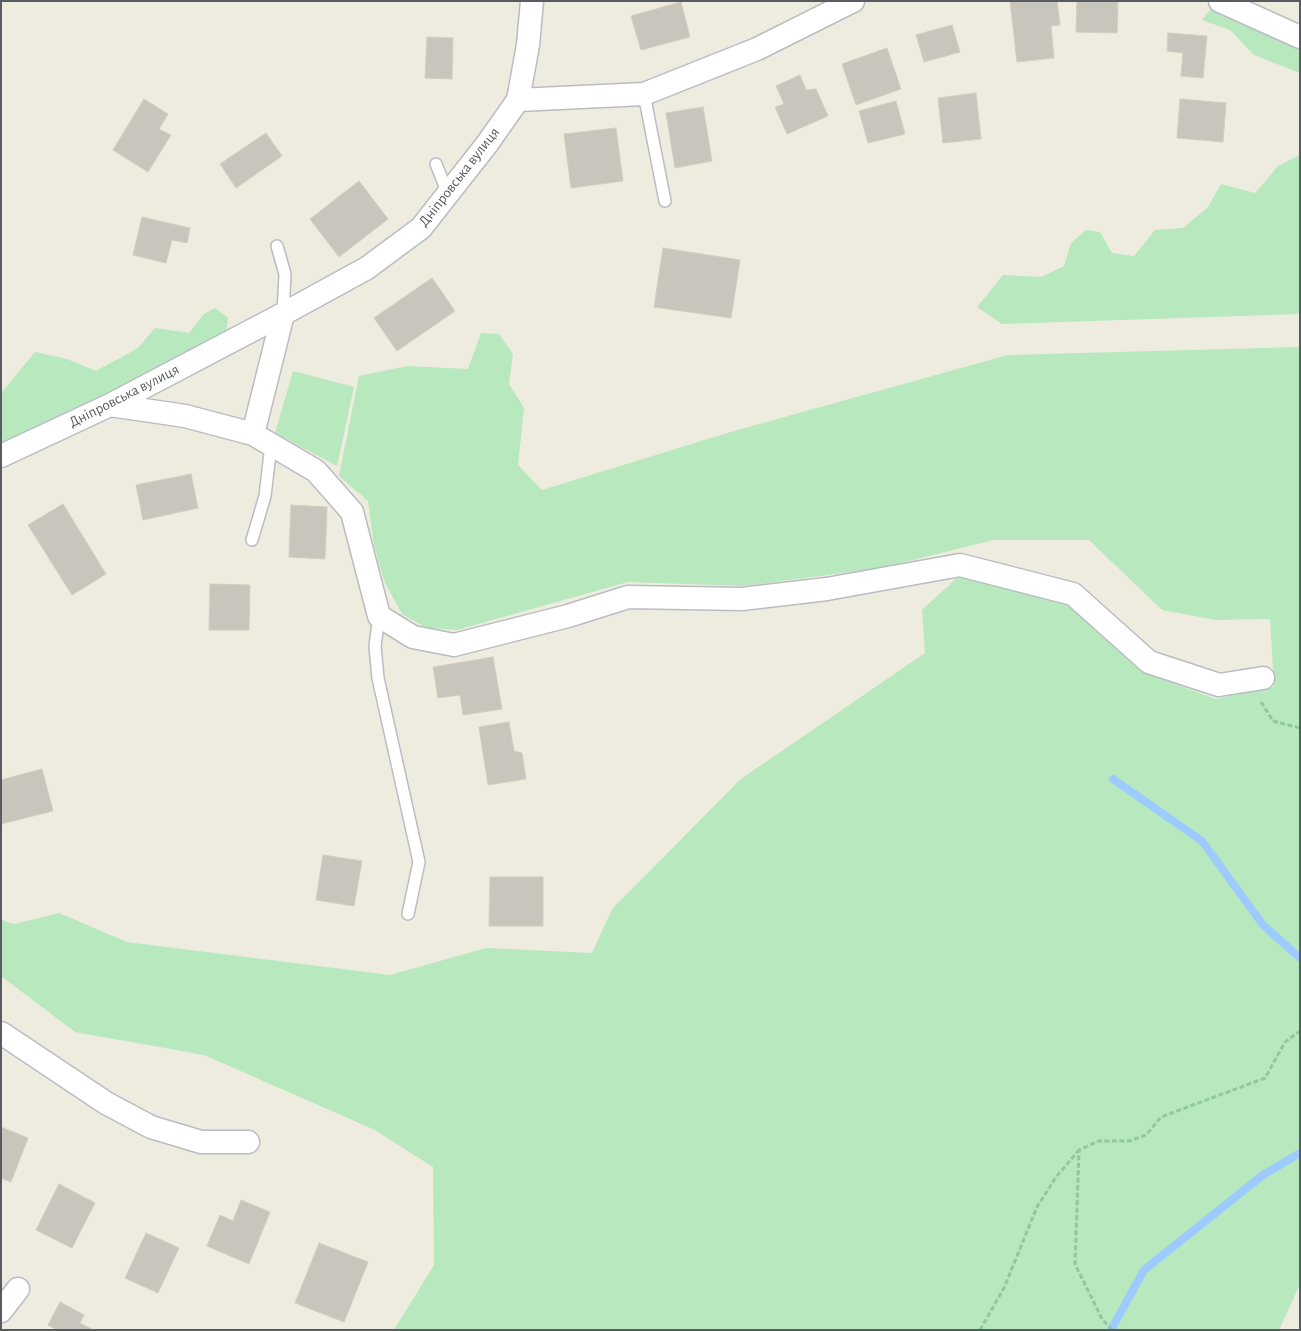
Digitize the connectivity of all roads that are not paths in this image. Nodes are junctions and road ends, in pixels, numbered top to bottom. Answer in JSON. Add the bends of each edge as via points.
{"nodes":[{"id":1,"x":532,"y":1,"type":"edge"},
{"id":2,"x":853,"y":1,"type":"edge"},
{"id":3,"x":1220,"y":1,"type":"edge"},
{"id":4,"x":1300,"y":37,"type":"edge"},
{"id":5,"x":644,"y":94,"type":"junction"},
{"id":6,"x":518,"y":100,"type":"junction"},
{"id":7,"x":436,"y":164,"type":"dead end"},
{"id":8,"x":448,"y":194,"type":"junction"},
{"id":9,"x":665,"y":201,"type":"dead end"},
{"id":10,"x":277,"y":246,"type":"dead end"},
{"id":11,"x":283,"y":314,"type":"junction"},
{"id":12,"x":110,"y":405,"type":"junction"},
{"id":13,"x":262,"y":439,"type":"junction"},
{"id":14,"x":1,"y":456,"type":"edge"},
{"id":15,"x":252,"y":540,"type":"dead end"},
{"id":16,"x":379,"y":616,"type":"junction"},
{"id":17,"x":1255,"y":679,"type":"road end"},
{"id":18,"x":408,"y":914,"type":"dead end"},
{"id":19,"x":1,"y":1033,"type":"edge"},
{"id":20,"x":248,"y":1142,"type":"dead end"},
{"id":21,"x":18,"y":1289,"type":"dead end"},
{"id":22,"x":1,"y":1311,"type":"edge"}],
"edges":[{"from":1,"to":6,"type":"street"},
{"from":2,"to":5,"type":"street","via":[[757,49]]},
{"from":3,"to":4,"type":"street"},
{"from":5,"to":6,"type":"street"},
{"from":5,"to":9,"type":"lane"},
{"from":6,"to":8,"type":"street","name":"Дніпровська вулиця"},
{"from":7,"to":8,"type":"lane"},
{"from":8,"to":11,"type":"street","name":"Дніпровська вулиця","via":[[421,228],[367,268]]},
{"from":10,"to":11,"type":"lane","via":[[285,274]]},
{"from":11,"to":12,"type":"street","name":"Дніпровська вулиця"},
{"from":11,"to":13,"type":"street"},
{"from":12,"to":13,"type":"street","via":[[185,416]]},
{"from":12,"to":14,"type":"street","name":"Дніпровська вулиця"},
{"from":13,"to":15,"type":"lane","via":[[264,496]]},
{"from":13,"to":16,"type":"street","via":[[316,472],[352,512]]},
{"from":16,"to":17,"type":"street","via":[[413,637],[454,646],[628,597],[742,599],[827,589],[960,565],[1073,594],[1149,662],[1219,685]]},
{"from":16,"to":18,"type":"lane","via":[[375,646],[378,678],[419,862]]},
{"from":19,"to":20,"type":"street","via":[[106,1102],[152,1127],[201,1142]]},
{"from":21,"to":22,"type":"street"}]}
